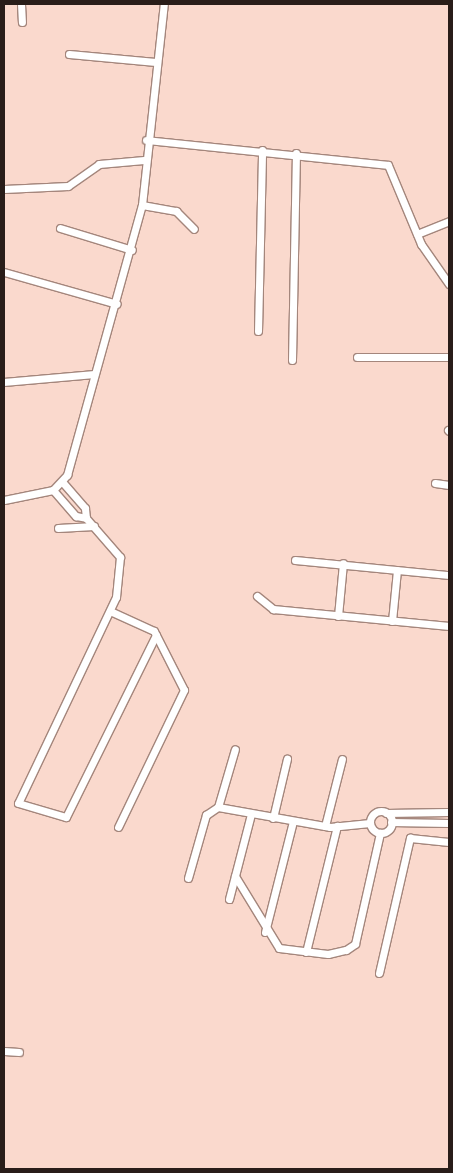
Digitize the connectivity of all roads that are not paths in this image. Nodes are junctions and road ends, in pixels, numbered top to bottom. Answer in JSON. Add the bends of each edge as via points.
{"nodes":[{"id":1,"x":21,"y":4,"type":"edge"},
{"id":2,"x":164,"y":4,"type":"edge"},
{"id":3,"x":22,"y":22,"type":"dead end"},
{"id":4,"x":70,"y":54,"type":"dead end"},
{"id":5,"x":156,"y":62,"type":"junction"},
{"id":6,"x":146,"y":140,"type":"junction"},
{"id":7,"x":262,"y":150,"type":"junction"},
{"id":8,"x":296,"y":153,"type":"junction"},
{"id":9,"x":144,"y":160,"type":"junction"},
{"id":10,"x":4,"y":189,"type":"edge"},
{"id":11,"x":142,"y":204,"type":"junction"},
{"id":12,"x":449,"y":221,"type":"edge"},
{"id":13,"x":60,"y":228,"type":"dead end"},
{"id":14,"x":194,"y":229,"type":"dead end"},
{"id":15,"x":417,"y":234,"type":"junction"},
{"id":16,"x":132,"y":250,"type":"junction"},
{"id":17,"x":4,"y":272,"type":"edge"},
{"id":18,"x":449,"y":284,"type":"edge"},
{"id":19,"x":117,"y":304,"type":"junction"},
{"id":20,"x":258,"y":331,"type":"dead end"},
{"id":21,"x":356,"y":357,"type":"dead end"},
{"id":22,"x":449,"y":357,"type":"edge"},
{"id":23,"x":292,"y":360,"type":"dead end"},
{"id":24,"x":94,"y":374,"type":"junction"},
{"id":25,"x":4,"y":382,"type":"edge"},
{"id":26,"x":62,"y":482,"type":"junction"},
{"id":27,"x":435,"y":483,"type":"dead end"},
{"id":28,"x":449,"y":485,"type":"edge"},
{"id":29,"x":52,"y":490,"type":"junction"},
{"id":30,"x":4,"y":500,"type":"edge"},
{"id":31,"x":86,"y":518,"type":"junction"},
{"id":32,"x":94,"y":526,"type":"junction"},
{"id":33,"x":58,"y":528,"type":"dead end"},
{"id":34,"x":295,"y":560,"type":"dead end"},
{"id":35,"x":343,"y":564,"type":"junction"},
{"id":36,"x":397,"y":570,"type":"junction"},
{"id":37,"x":449,"y":575,"type":"edge"},
{"id":38,"x":258,"y":596,"type":"dead end"},
{"id":39,"x":110,"y":611,"type":"junction"},
{"id":40,"x":338,"y":616,"type":"junction"},
{"id":41,"x":392,"y":621,"type":"junction"},
{"id":42,"x":449,"y":626,"type":"edge"},
{"id":43,"x":156,"y":635,"type":"junction"},
{"id":44,"x":235,"y":749,"type":"dead end"},
{"id":45,"x":287,"y":759,"type":"dead end"},
{"id":46,"x":342,"y":759,"type":"dead end"},
{"id":47,"x":218,"y":807,"type":"junction"},
{"id":48,"x":449,"y":812,"type":"edge"},
{"id":49,"x":386,"y":813,"type":"junction"},
{"id":50,"x":251,"y":814,"type":"junction"},
{"id":51,"x":273,"y":818,"type":"junction"},
{"id":52,"x":293,"y":821,"type":"junction"},
{"id":53,"x":391,"y":822,"type":"junction"},
{"id":54,"x":370,"y":823,"type":"junction"},
{"id":55,"x":449,"y":823,"type":"edge"},
{"id":56,"x":325,"y":826,"type":"junction"},
{"id":57,"x":337,"y":826,"type":"junction"},
{"id":58,"x":118,"y":827,"type":"dead end"},
{"id":59,"x":380,"y":833,"type":"junction"},
{"id":60,"x":449,"y":842,"type":"edge"},
{"id":61,"x":235,"y":876,"type":"junction"},
{"id":62,"x":188,"y":878,"type":"dead end"},
{"id":63,"x":229,"y":899,"type":"dead end"},
{"id":64,"x":265,"y":932,"type":"junction"},
{"id":65,"x":306,"y":952,"type":"junction"},
{"id":66,"x":379,"y":973,"type":"dead end"},
{"id":67,"x":4,"y":1051,"type":"edge"},
{"id":68,"x":19,"y":1052,"type":"dead end"}],
"edges":[{"from":1,"to":3,"type":"street"},
{"from":2,"to":5,"type":"street"},
{"from":4,"to":5,"type":"street"},
{"from":5,"to":6,"type":"street"},
{"from":6,"to":7,"type":"street"},
{"from":6,"to":9,"type":"street"},
{"from":7,"to":8,"type":"street"},
{"from":7,"to":20,"type":"street"},
{"from":8,"to":15,"type":"street","via":[[388,165]]},
{"from":8,"to":23,"type":"street"},
{"from":9,"to":10,"type":"street","via":[[99,164],[68,186]]},
{"from":9,"to":11,"type":"street"},
{"from":11,"to":14,"type":"street","via":[[176,211]]},
{"from":11,"to":16,"type":"street"},
{"from":12,"to":15,"type":"street"},
{"from":13,"to":16,"type":"street"},
{"from":15,"to":18,"type":"street"},
{"from":16,"to":19,"type":"street"},
{"from":17,"to":19,"type":"street"},
{"from":19,"to":24,"type":"street"},
{"from":21,"to":22,"type":"street"},
{"from":24,"to":25,"type":"street"},
{"from":24,"to":26,"type":"street"},
{"from":26,"to":29,"type":"street"},
{"from":26,"to":31,"type":"street","via":[[85,508]]},
{"from":27,"to":28,"type":"street"},
{"from":29,"to":30,"type":"street"},
{"from":29,"to":31,"type":"street","via":[[76,516]]},
{"from":31,"to":32,"type":"street"},
{"from":32,"to":33,"type":"street"},
{"from":32,"to":39,"type":"street","via":[[120,557],[116,597]]},
{"from":34,"to":35,"type":"street"},
{"from":35,"to":36,"type":"street"},
{"from":35,"to":40,"type":"street"},
{"from":36,"to":37,"type":"street"},
{"from":36,"to":41,"type":"street"},
{"from":38,"to":40,"type":"street","via":[[272,610]]},
{"from":39,"to":43,"type":"street"},
{"from":39,"to":43,"type":"street","via":[[18,803],[66,817]]},
{"from":40,"to":41,"type":"street"},
{"from":41,"to":42,"type":"street"},
{"from":43,"to":58,"type":"street","via":[[184,690]]},
{"from":44,"to":47,"type":"street"},
{"from":45,"to":51,"type":"street"},
{"from":46,"to":56,"type":"street"},
{"from":47,"to":50,"type":"street"},
{"from":47,"to":62,"type":"street","via":[[206,815]]},
{"from":48,"to":49,"type":"street"},
{"from":49,"to":53,"type":"street"},
{"from":49,"to":54,"type":"street","via":[[376,813]]},
{"from":50,"to":51,"type":"street"},
{"from":50,"to":61,"type":"street"},
{"from":51,"to":52,"type":"street"},
{"from":52,"to":56,"type":"street"},
{"from":52,"to":64,"type":"street"},
{"from":53,"to":55,"type":"street"},
{"from":53,"to":59,"type":"street"},
{"from":54,"to":57,"type":"street"},
{"from":54,"to":59,"type":"street"},
{"from":56,"to":57,"type":"street"},
{"from":57,"to":65,"type":"street"},
{"from":59,"to":65,"type":"street","via":[[354,944],[337,953]]},
{"from":60,"to":66,"type":"street","via":[[410,838]]},
{"from":61,"to":63,"type":"street"},
{"from":61,"to":64,"type":"street"},
{"from":64,"to":65,"type":"street","via":[[278,948]]},
{"from":67,"to":68,"type":"street"}]}
